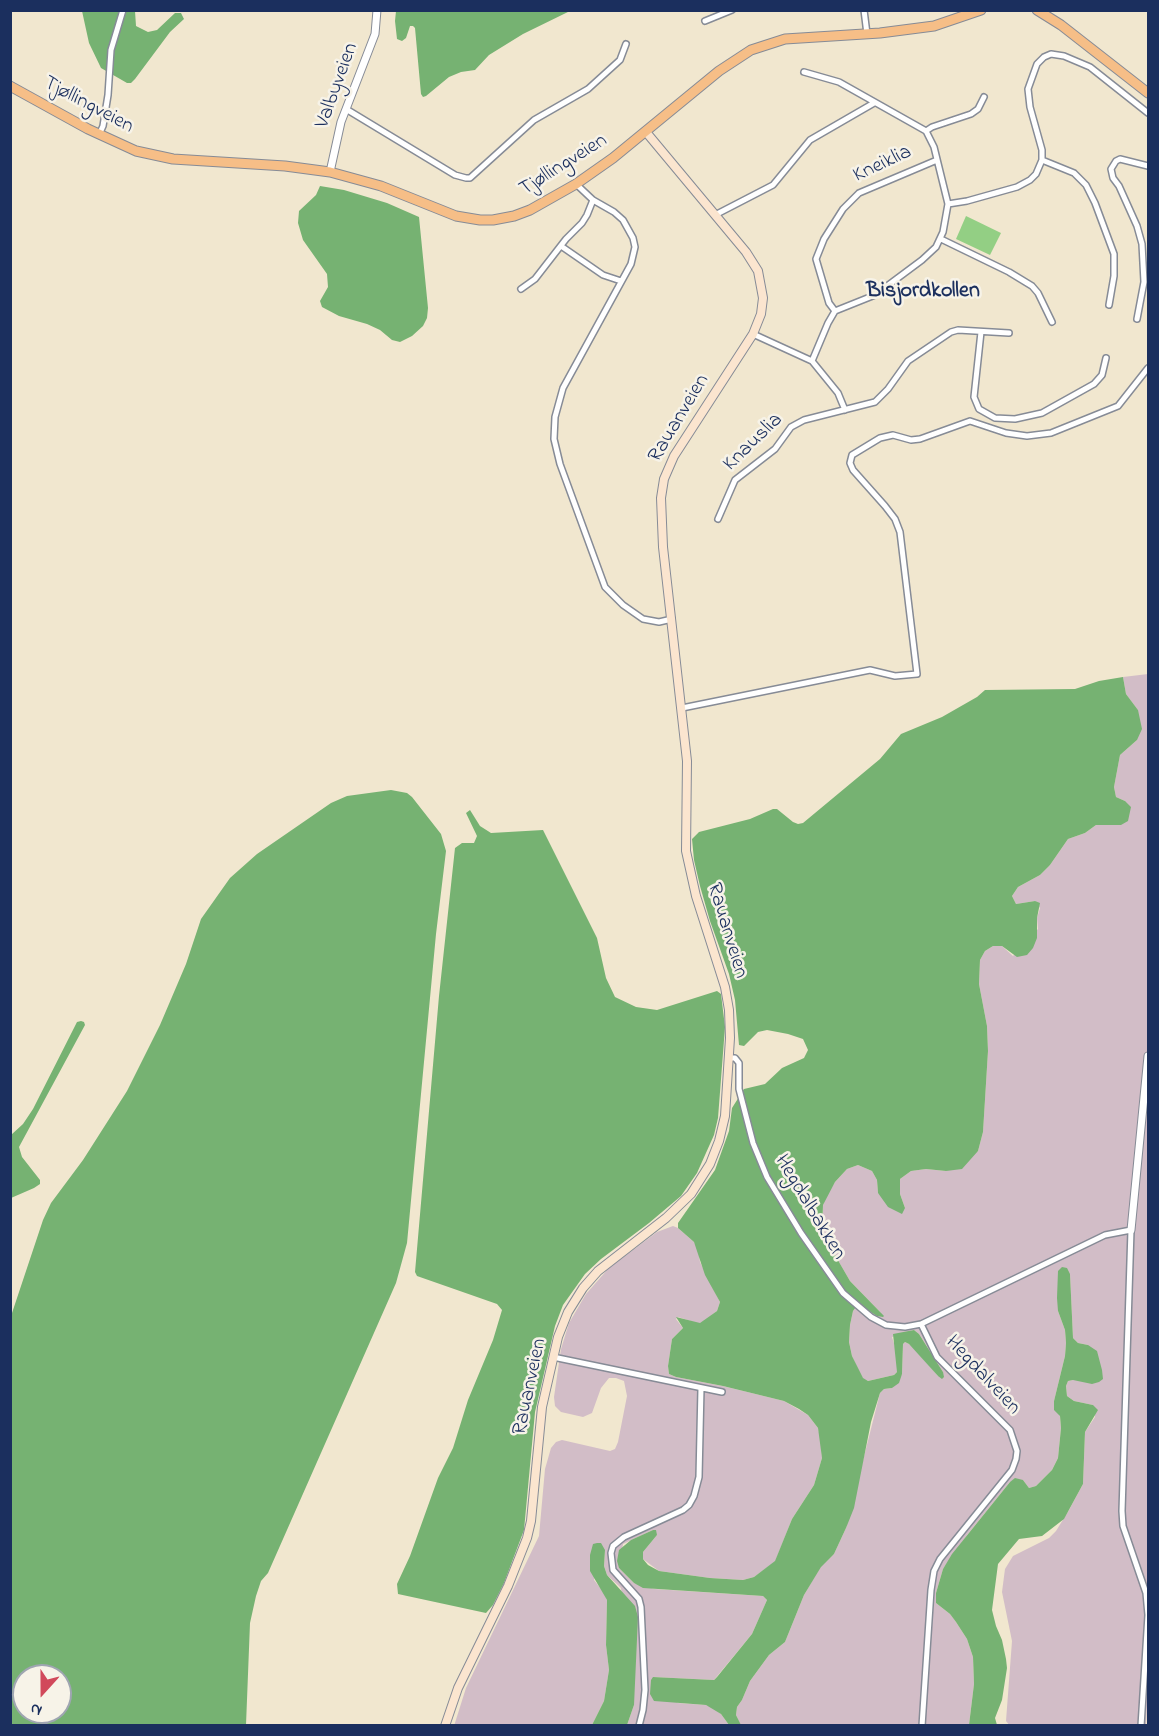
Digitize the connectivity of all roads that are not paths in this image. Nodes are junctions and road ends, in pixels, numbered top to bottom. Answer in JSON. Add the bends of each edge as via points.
{"nodes":[{"id":1,"x":123,"y":10,"type":"edge"},
{"id":2,"x":377,"y":10,"type":"edge"},
{"id":3,"x":732,"y":10,"type":"edge"},
{"id":4,"x":864,"y":10,"type":"edge"},
{"id":5,"x":981,"y":10,"type":"edge"},
{"id":6,"x":1037,"y":10,"type":"edge"},
{"id":7,"x":705,"y":21,"type":"dead end"},
{"id":8,"x":867,"y":34,"type":"junction"},
{"id":9,"x":626,"y":44,"type":"dead end"},
{"id":10,"x":804,"y":72,"type":"dead end"},
{"id":11,"x":10,"y":86,"type":"edge"},
{"id":12,"x":1149,"y":93,"type":"edge"},
{"id":13,"x":984,"y":97,"type":"dead end"},
{"id":14,"x":874,"y":103,"type":"junction"},
{"id":15,"x":346,"y":109,"type":"junction"},
{"id":16,"x":1149,"y":113,"type":"edge"},
{"id":17,"x":926,"y":131,"type":"junction"},
{"id":18,"x":646,"y":132,"type":"junction"},
{"id":19,"x":99,"y":135,"type":"junction"},
{"id":20,"x":937,"y":160,"type":"junction"},
{"id":21,"x":1042,"y":160,"type":"junction"},
{"id":22,"x":1149,"y":166,"type":"edge"},
{"id":23,"x":330,"y":172,"type":"junction"},
{"id":24,"x":576,"y":184,"type":"junction"},
{"id":25,"x":592,"y":200,"type":"junction"},
{"id":26,"x":948,"y":204,"type":"junction"},
{"id":27,"x":715,"y":215,"type":"junction"},
{"id":28,"x":940,"y":239,"type":"junction"},
{"id":29,"x":561,"y":246,"type":"junction"},
{"id":30,"x":621,"y":281,"type":"junction"},
{"id":31,"x":521,"y":289,"type":"dead end"},
{"id":32,"x":1109,"y":305,"type":"dead end"},
{"id":33,"x":835,"y":311,"type":"junction"},
{"id":34,"x":1137,"y":319,"type":"dead end"},
{"id":35,"x":1052,"y":322,"type":"dead end"},
{"id":36,"x":981,"y":332,"type":"junction"},
{"id":37,"x":1009,"y":333,"type":"dead end"},
{"id":38,"x":753,"y":334,"type":"junction"},
{"id":39,"x":1106,"y":358,"type":"dead end"},
{"id":40,"x":812,"y":361,"type":"junction"},
{"id":41,"x":1149,"y":368,"type":"edge"},
{"id":42,"x":845,"y":410,"type":"junction"},
{"id":43,"x":718,"y":519,"type":"dead end"},
{"id":44,"x":672,"y":620,"type":"junction"},
{"id":45,"x":682,"y":708,"type":"junction"},
{"id":46,"x":1149,"y":1056,"type":"edge"},
{"id":47,"x":729,"y":1058,"type":"junction"},
{"id":48,"x":1131,"y":1230,"type":"junction"},
{"id":49,"x":921,"y":1324,"type":"junction"},
{"id":50,"x":553,"y":1357,"type":"junction"},
{"id":51,"x":701,"y":1388,"type":"junction"},
{"id":52,"x":722,"y":1392,"type":"dead end"},
{"id":53,"x":445,"y":1725,"type":"edge"},
{"id":54,"x":639,"y":1725,"type":"edge"},
{"id":55,"x":922,"y":1725,"type":"edge"},
{"id":56,"x":1141,"y":1725,"type":"edge"}],
"edges":[{"from":1,"to":19,"type":"street","via":[[111,50],[108,95]]},
{"from":2,"to":15,"type":"street","name":"Valbyveien","via":[[375,34]]},
{"from":3,"to":7,"type":"street"},
{"from":4,"to":8,"type":"street"},
{"from":5,"to":8,"type":"main road","name":"Tjøllingveien","via":[[934,26]]},
{"from":6,"to":12,"type":"main road"},
{"from":8,"to":18,"type":"main road","name":"Tjøllingveien","via":[[785,39],[751,50],[719,71]]},
{"from":9,"to":15,"type":"street","via":[[620,60],[586,91],[534,120],[470,178],[455,175]]},
{"from":10,"to":14,"type":"street","via":[[839,82]]},
{"from":11,"to":19,"type":"main road","name":"Tjøllingveien"},
{"from":13,"to":17,"type":"street","via":[[971,114]]},
{"from":14,"to":17,"type":"street"},
{"from":14,"to":27,"type":"street","via":[[810,140],[773,185]]},
{"from":15,"to":23,"type":"street","name":"Valbyveien"},
{"from":16,"to":21,"type":"street","via":[[1081,62],[1051,54],[1044,57],[1037,64],[1029,89]]},
{"from":17,"to":20,"type":"street"},
{"from":18,"to":24,"type":"main road","name":"Tjøllingveien"},
{"from":18,"to":27,"type":"main road","name":"Rauanveien"},
{"from":19,"to":23,"type":"main road","name":"Tjøllingveien","via":[[173,159]]},
{"from":20,"to":26,"type":"street","name":"Kneiklia"},
{"from":20,"to":33,"type":"street","name":"Kneiklia","via":[[859,193],[843,209],[816,259]]},
{"from":21,"to":26,"type":"street","via":[[1036,174],[1024,184]]},
{"from":21,"to":32,"type":"street","via":[[1074,173],[1095,203],[1114,254]]},
{"from":22,"to":34,"type":"street","via":[[1120,159],[1111,169],[1142,244],[1144,282]]},
{"from":23,"to":24,"type":"main road","name":"Tjøllingveien","via":[[381,186],[456,216],[480,220],[521,214]]},
{"from":24,"to":25,"type":"street"},
{"from":25,"to":29,"type":"street","via":[[587,215]]},
{"from":25,"to":30,"type":"street","via":[[623,220],[633,238],[633,256]]},
{"from":26,"to":28,"type":"street","name":"Kneiklia"},
{"from":27,"to":38,"type":"main road","name":"Rauanveien","via":[[746,252],[760,277],[762,305]]},
{"from":28,"to":33,"type":"street","name":"Kneiklia","via":[[930,254],[875,295]]},
{"from":28,"to":35,"type":"street","via":[[1032,286]]},
{"from":29,"to":30,"type":"street","via":[[603,275]]},
{"from":29,"to":31,"type":"street","via":[[535,279]]},
{"from":30,"to":44,"type":"street","via":[[563,388],[554,439],[605,587],[643,619]]},
{"from":33,"to":40,"type":"street"},
{"from":36,"to":37,"type":"street","name":"Knauslia"},
{"from":36,"to":39,"type":"street","via":[[974,398],[979,409],[995,418],[1015,419],[1042,413],[1094,384],[1102,375]]},
{"from":36,"to":42,"type":"street","name":"Knauslia","via":[[958,330],[943,337],[908,361],[875,402]]},
{"from":38,"to":40,"type":"street"},
{"from":38,"to":44,"type":"main road","name":"Rauanveien","via":[[674,456],[664,479],[661,519]]},
{"from":40,"to":42,"type":"street","via":[[838,393]]},
{"from":41,"to":45,"type":"street","via":[[1118,406],[1051,433],[1006,433],[970,421],[920,440],[887,436],[852,455],[850,466],[895,519],[900,532],[917,674],[895,676],[870,670]]},
{"from":42,"to":43,"type":"street","name":"Knauslia","via":[[791,427],[775,449],[735,480]]},
{"from":44,"to":45,"type":"main road","name":"Rauanveien"},
{"from":45,"to":47,"type":"main road","name":"Rauanveien","via":[[688,774],[686,851],[728,1001]]},
{"from":46,"to":48,"type":"street"},
{"from":47,"to":49,"type":"street","name":"Hegdalbakken","via":[[739,1063],[739,1089],[753,1143],[767,1177],[843,1293],[886,1325]]},
{"from":47,"to":50,"type":"main road","name":"Rauanveien","via":[[722,1131],[705,1174],[677,1208],[591,1278],[568,1312]]},
{"from":48,"to":49,"type":"street","name":"Hegdalveien","via":[[1089,1242]]},
{"from":48,"to":56,"type":"street","via":[[1122,1511],[1123,1526],[1146,1593],[1148,1615]]},
{"from":49,"to":55,"type":"street","name":"Hegdalveien","via":[[937,1358],[1010,1430],[1017,1451],[1012,1470],[934,1571]]},
{"from":50,"to":51,"type":"street"},
{"from":50,"to":53,"type":"main road","name":"Rauanveien","via":[[538,1431],[527,1538]]},
{"from":51,"to":52,"type":"street"},
{"from":51,"to":54,"type":"street","via":[[699,1477],[694,1496],[683,1510],[624,1537],[611,1553],[613,1570],[639,1599],[641,1607],[645,1690]]}]}
